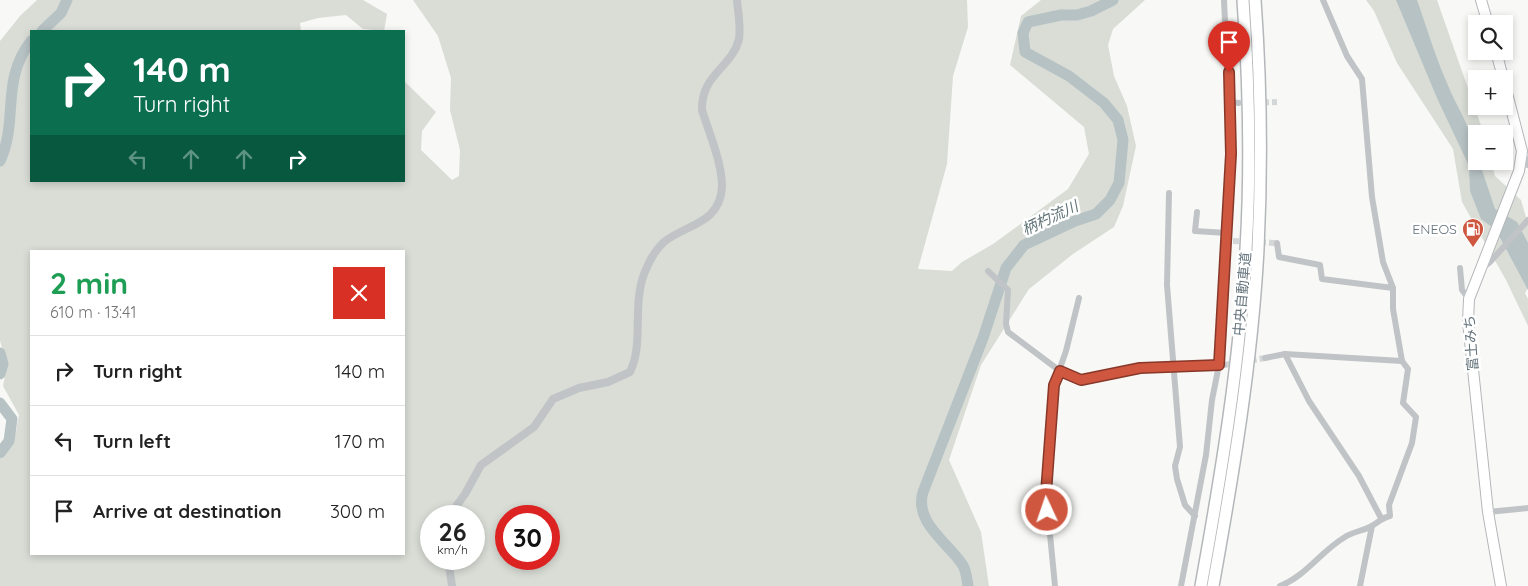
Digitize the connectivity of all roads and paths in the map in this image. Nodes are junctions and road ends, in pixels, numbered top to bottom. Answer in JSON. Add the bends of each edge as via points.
{"nodes":[{"id":1,"x":737,"y":0,"type":"edge"},
{"id":2,"x":1224,"y":0,"type":"edge"},
{"id":3,"x":1243,"y":0,"type":"edge"},
{"id":4,"x":1255,"y":0,"type":"edge"},
{"id":5,"x":1324,"y":0,"type":"edge"},
{"id":6,"x":1481,"y":0,"type":"edge"},
{"id":7,"x":1485,"y":15,"type":"edge"},
{"id":8,"x":1498,"y":60,"type":"edge"},
{"id":9,"x":1230,"y":102,"type":"junction"},
{"id":10,"x":1239,"y":103,"type":"tunnel mouth"},
{"id":11,"x":1522,"y":151,"type":"junction"},
{"id":12,"x":1528,"y":165,"type":"edge"},
{"id":13,"x":1169,"y":193,"type":"dead end"},
{"id":14,"x":1197,"y":212,"type":"dead end"},
{"id":15,"x":1527,"y":222,"type":"edge"},
{"id":16,"x":1229,"y":238,"type":"junction"},
{"id":17,"x":1277,"y":243,"type":"dead end"},
{"id":18,"x":1460,"y":268,"type":"dead end"},
{"id":19,"x":1482,"y":268,"type":"junction"},
{"id":20,"x":988,"y":271,"type":"dead end"},
{"id":21,"x":1393,"y":288,"type":"junction"},
{"id":22,"x":1079,"y":298,"type":"dead end"},
{"id":23,"x":1469,"y":300,"type":"junction"},
{"id":24,"x":1285,"y":354,"type":"junction"},
{"id":25,"x":1264,"y":358,"type":"tunnel mouth"},
{"id":26,"x":1402,"y":361,"type":"junction"},
{"id":27,"x":1222,"y":365,"type":"junction"},
{"id":28,"x":1173,"y":366,"type":"junction"},
{"id":29,"x":1060,"y":371,"type":"junction"},
{"id":30,"x":457,"y":505,"type":"edge"},
{"id":31,"x":1528,"y":508,"type":"edge"},
{"id":32,"x":1488,"y":512,"type":"junction"},
{"id":33,"x":1195,"y":516,"type":"junction"},
{"id":34,"x":1381,"y":518,"type":"junction"},
{"id":35,"x":1372,"y":526,"type":"junction"},
{"id":36,"x":450,"y":570,"type":"edge"},
{"id":37,"x":452,"y":586,"type":"edge"},
{"id":38,"x":1055,"y":586,"type":"edge"},
{"id":39,"x":1182,"y":586,"type":"edge"},
{"id":40,"x":1201,"y":586,"type":"edge"},
{"id":41,"x":1213,"y":586,"type":"edge"},
{"id":42,"x":1280,"y":586,"type":"edge"},
{"id":43,"x":1360,"y":586,"type":"edge"},
{"id":44,"x":1501,"y":586,"type":"edge"}],
"edges":[{"from":1,"to":30,"type":"street","via":[[739,39],[709,80],[702,99],[702,110],[721,178],[720,198],[709,216],[664,243],[651,258],[637,303],[636,357],[630,372],[553,399],[534,427],[481,465]]},
{"from":2,"to":9,"type":"street"},
{"from":3,"to":40,"type":"highway","name":"中央自動車道","via":[[1249,121],[1246,250],[1232,388]]},
{"from":4,"to":41,"type":"highway","name":"中央自動車道","via":[[1261,121],[1258,250],[1244,396]]},
{"from":5,"to":21,"type":"street","via":[[1347,56],[1362,79],[1372,196],[1383,262]]},
{"from":6,"to":7,"type":"highway"},
{"from":8,"to":11,"type":"highway","name":"富士みち"},
{"from":9,"to":10,"type":"street"},
{"from":9,"to":16,"type":"street"},
{"from":11,"to":12,"type":"street"},
{"from":11,"to":19,"type":"highway","name":"富士みち","via":[[1519,171]]},
{"from":13,"to":28,"type":"street","via":[[1168,285]]},
{"from":14,"to":16,"type":"street","via":[[1195,230]]},
{"from":15,"to":19,"type":"street"},
{"from":16,"to":27,"type":"street"},
{"from":17,"to":21,"type":"street","via":[[1279,257],[1320,264],[1322,279]]},
{"from":18,"to":23,"type":"street","via":[[1462,290]]},
{"from":19,"to":23,"type":"highway","name":"富士みち"},
{"from":20,"to":29,"type":"street","via":[[1008,290],[1008,332]]},
{"from":21,"to":26,"type":"street"},
{"from":22,"to":29,"type":"street"},
{"from":23,"to":32,"type":"highway","name":"富士みち","via":[[1470,353]]},
{"from":24,"to":25,"type":"street"},
{"from":24,"to":26,"type":"street"},
{"from":24,"to":34,"type":"street","via":[[1308,401],[1359,476]]},
{"from":26,"to":34,"type":"street","via":[[1408,369],[1403,403],[1416,417],[1412,444],[1389,505],[1390,516]]},
{"from":27,"to":28,"type":"street"},
{"from":27,"to":33,"type":"street"},
{"from":28,"to":29,"type":"street","via":[[1112,372],[1081,380]]},
{"from":28,"to":33,"type":"street","via":[[1180,448],[1175,466],[1185,505]]},
{"from":29,"to":38,"type":"street","via":[[1054,385],[1046,493]]},
{"from":31,"to":32,"type":"street"},
{"from":32,"to":44,"type":"highway","name":"富士みち"},
{"from":33,"to":39,"type":"street"},
{"from":34,"to":35,"type":"street"},
{"from":35,"to":42,"type":"street","via":[[1346,536],[1323,552],[1302,573]]},
{"from":35,"to":43,"type":"street"},
{"from":36,"to":37,"type":"street"}]}
